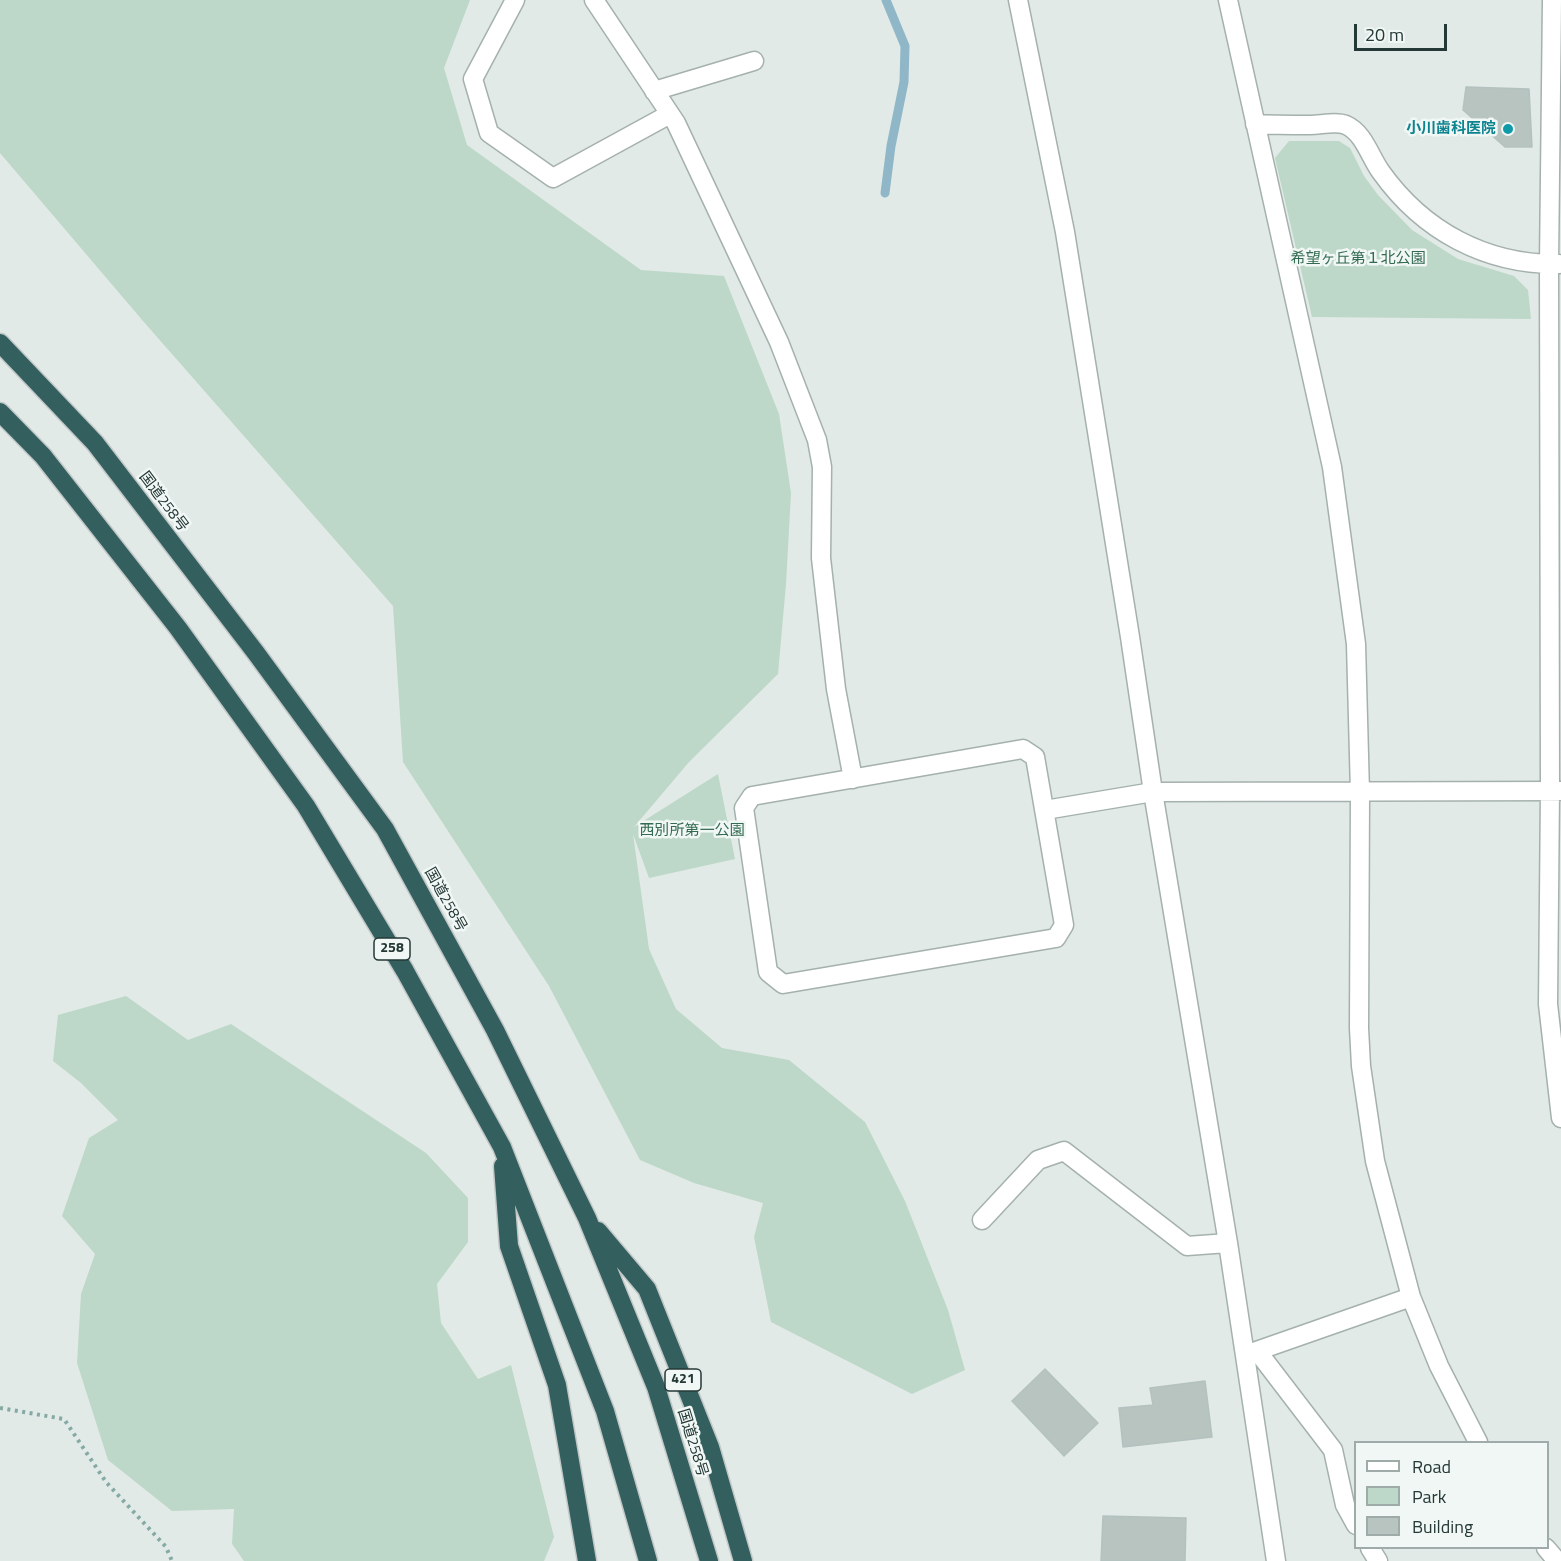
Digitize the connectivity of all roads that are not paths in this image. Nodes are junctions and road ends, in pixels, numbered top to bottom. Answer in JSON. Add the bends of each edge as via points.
{"nodes":[{"id":1,"x":515,"y":0,"type":"edge"},
{"id":2,"x":594,"y":0,"type":"edge"},
{"id":3,"x":1018,"y":0,"type":"edge"},
{"id":4,"x":1228,"y":0,"type":"edge"},
{"id":5,"x":1552,"y":0,"type":"edge"},
{"id":6,"x":754,"y":61,"type":"dead end"},
{"id":7,"x":654,"y":91,"type":"junction"},
{"id":8,"x":670,"y":114,"type":"junction"},
{"id":9,"x":1255,"y":124,"type":"junction"},
{"id":10,"x":1556,"y":126,"type":"edge"},
{"id":11,"x":1555,"y":264,"type":"edge"},
{"id":12,"x":0,"y":343,"type":"edge"},
{"id":13,"x":0,"y":412,"type":"edge"},
{"id":14,"x":1555,"y":617,"type":"edge"},
{"id":15,"x":853,"y":779,"type":"junction"},
{"id":16,"x":1556,"y":791,"type":"edge"},
{"id":17,"x":1153,"y":792,"type":"junction"},
{"id":18,"x":1360,"y":793,"type":"junction"},
{"id":19,"x":1045,"y":810,"type":"junction"},
{"id":20,"x":1561,"y":1118,"type":"edge"},
{"id":21,"x":502,"y":1147,"type":"junction"},
{"id":22,"x":587,"y":1218,"type":"junction"},
{"id":23,"x":982,"y":1220,"type":"dead end"},
{"id":24,"x":1228,"y":1243,"type":"junction"},
{"id":25,"x":1411,"y":1297,"type":"junction"},
{"id":26,"x":1252,"y":1353,"type":"junction"},
{"id":27,"x":1477,"y":1441,"type":"edge"},
{"id":28,"x":1354,"y":1521,"type":"edge"},
{"id":29,"x":1547,"y":1549,"type":"edge"},
{"id":30,"x":587,"y":1561,"type":"edge"},
{"id":31,"x":648,"y":1561,"type":"edge"},
{"id":32,"x":708,"y":1561,"type":"edge"},
{"id":33,"x":743,"y":1561,"type":"edge"},
{"id":34,"x":1276,"y":1561,"type":"edge"},
{"id":35,"x":1557,"y":1561,"type":"edge"}],
"edges":[{"from":1,"to":8,"type":"street","via":[[473,79],[489,133],[552,178]]},
{"from":2,"to":7,"type":"street"},
{"from":3,"to":17,"type":"street","via":[[1065,232]]},
{"from":4,"to":9,"type":"street"},
{"from":5,"to":10,"type":"street"},
{"from":6,"to":7,"type":"street"},
{"from":7,"to":8,"type":"street"},
{"from":8,"to":15,"type":"street","via":[[779,342],[817,440],[822,467],[821,558],[836,688]]},
{"from":9,"to":11,"type":"street","via":[[1343,124],[1356,131],[1384,177],[1429,224],[1494,255]]},
{"from":9,"to":18,"type":"street","via":[[1338,505],[1356,644]]},
{"from":10,"to":11,"type":"street"},
{"from":11,"to":14,"type":"street"},
{"from":12,"to":22,"type":"highway","name":"国道258号","via":[[96,443],[385,829],[495,1029]]},
{"from":13,"to":21,"type":"highway","number":"258","via":[[43,456],[178,628],[306,806],[405,971]]},
{"from":14,"to":16,"type":"street"},
{"from":15,"to":19,"type":"street","via":[[1023,749],[1035,756]]},
{"from":15,"to":19,"type":"street","via":[[752,796],[744,808],[768,972],[783,984],[1056,938],[1064,925]]},
{"from":16,"to":18,"type":"street"},
{"from":16,"to":20,"type":"street","via":[[1548,1004]]},
{"from":17,"to":18,"type":"street"},
{"from":17,"to":19,"type":"street"},
{"from":17,"to":24,"type":"street"},
{"from":18,"to":25,"type":"street","via":[[1361,1066],[1375,1161]]},
{"from":21,"to":30,"type":"highway","via":[[508,1246],[557,1384]]},
{"from":21,"to":31,"type":"highway","number":"258","via":[[604,1411]]},
{"from":22,"to":32,"type":"highway","name":"国道258号","via":[[656,1387]]},
{"from":22,"to":33,"type":"highway","number":"421","via":[[647,1289],[710,1447]]},
{"from":23,"to":24,"type":"street","via":[[1038,1160],[1064,1151],[1187,1246]]},
{"from":24,"to":26,"type":"street"},
{"from":25,"to":26,"type":"street"},
{"from":25,"to":27,"type":"street","via":[[1439,1366]]},
{"from":26,"to":28,"type":"street","via":[[1334,1450],[1345,1505]]},
{"from":26,"to":34,"type":"street","via":[[1248,1380]]},
{"from":29,"to":35,"type":"street"}]}
